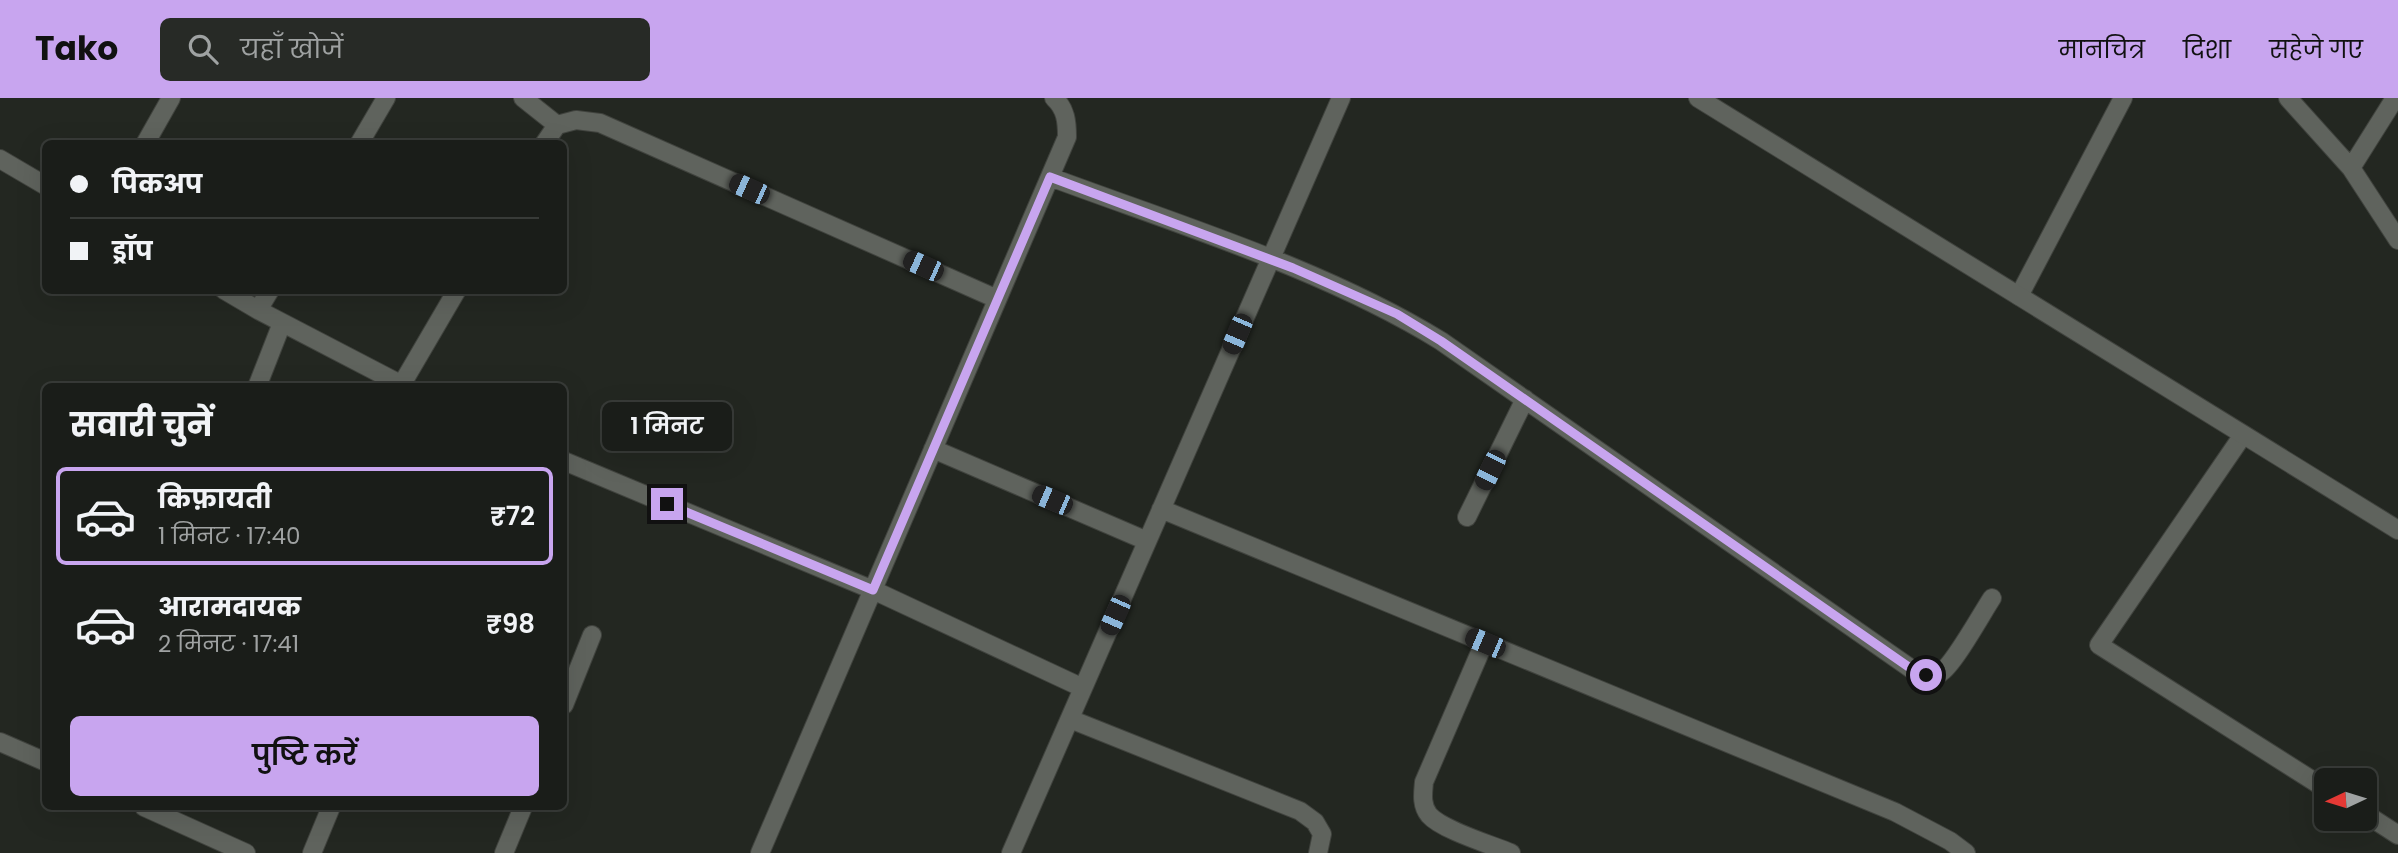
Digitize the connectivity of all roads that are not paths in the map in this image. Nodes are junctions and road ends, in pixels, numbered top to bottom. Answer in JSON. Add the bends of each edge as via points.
{"nodes":[{"id":1,"x":172,"y":98,"type":"edge"},
{"id":2,"x":386,"y":98,"type":"edge"},
{"id":3,"x":523,"y":98,"type":"edge"},
{"id":4,"x":1054,"y":98,"type":"edge"},
{"id":5,"x":1340,"y":98,"type":"edge"},
{"id":6,"x":1698,"y":98,"type":"edge"},
{"id":7,"x":2123,"y":98,"type":"edge"},
{"id":8,"x":2288,"y":98,"type":"edge"},
{"id":9,"x":2395,"y":98,"type":"edge"},
{"id":10,"x":556,"y":125,"type":"junction"},
{"id":11,"x":147,"y":140,"type":"edge"},
{"id":12,"x":361,"y":140,"type":"edge"},
{"id":13,"x":547,"y":140,"type":"edge"},
{"id":14,"x":0,"y":159,"type":"edge"},
{"id":15,"x":2351,"y":168,"type":"junction"},
{"id":16,"x":1050,"y":177,"type":"junction"},
{"id":17,"x":42,"y":184,"type":"edge"},
{"id":18,"x":2398,"y":240,"type":"edge"},
{"id":19,"x":1270,"y":259,"type":"junction"},
{"id":20,"x":231,"y":294,"type":"edge"},
{"id":21,"x":268,"y":294,"type":"edge"},
{"id":22,"x":455,"y":294,"type":"edge"},
{"id":23,"x":2019,"y":296,"type":"junction"},
{"id":24,"x":997,"y":299,"type":"junction"},
{"id":25,"x":258,"y":310,"type":"junction"},
{"id":26,"x":282,"y":323,"type":"junction"},
{"id":27,"x":259,"y":383,"type":"edge"},
{"id":28,"x":398,"y":383,"type":"edge"},
{"id":29,"x":406,"y":383,"type":"edge"},
{"id":30,"x":1525,"y":399,"type":"junction"},
{"id":31,"x":2243,"y":435,"type":"junction"},
{"id":32,"x":933,"y":449,"type":"junction"},
{"id":33,"x":567,"y":462,"type":"edge"},
{"id":34,"x":1161,"y":509,"type":"junction"},
{"id":35,"x":1467,"y":517,"type":"dead end"},
{"id":36,"x":2398,"y":530,"type":"edge"},
{"id":37,"x":1147,"y":541,"type":"junction"},
{"id":38,"x":873,"y":590,"type":"junction"},
{"id":39,"x":1992,"y":598,"type":"dead end"},
{"id":40,"x":592,"y":635,"type":"dead end"},
{"id":41,"x":1485,"y":643,"type":"junction"},
{"id":42,"x":1083,"y":688,"type":"junction"},
{"id":43,"x":567,"y":698,"type":"edge"},
{"id":44,"x":1070,"y":719,"type":"junction"},
{"id":45,"x":0,"y":742,"type":"edge"},
{"id":46,"x":42,"y":760,"type":"edge"},
{"id":47,"x":2314,"y":781,"type":"edge"},
{"id":48,"x":151,"y":810,"type":"edge"},
{"id":49,"x":330,"y":810,"type":"edge"},
{"id":50,"x":522,"y":810,"type":"edge"},
{"id":51,"x":2377,"y":821,"type":"edge"},
{"id":52,"x":2398,"y":835,"type":"edge"},
{"id":53,"x":246,"y":853,"type":"edge"},
{"id":54,"x":312,"y":853,"type":"edge"},
{"id":55,"x":504,"y":853,"type":"edge"},
{"id":56,"x":760,"y":853,"type":"edge"},
{"id":57,"x":1011,"y":853,"type":"edge"},
{"id":58,"x":1318,"y":853,"type":"edge"},
{"id":59,"x":1511,"y":853,"type":"edge"},
{"id":60,"x":1966,"y":853,"type":"edge"}],
"edges":[{"from":1,"to":11,"type":"street"},
{"from":2,"to":12,"type":"street"},
{"from":3,"to":10,"type":"street"},
{"from":4,"to":16,"type":"street","via":[[1067,120],[1066,138]]},
{"from":5,"to":19,"type":"street"},
{"from":6,"to":23,"type":"street"},
{"from":7,"to":23,"type":"street"},
{"from":8,"to":15,"type":"street"},
{"from":9,"to":15,"type":"street"},
{"from":10,"to":13,"type":"street"},
{"from":10,"to":24,"type":"street","via":[[576,120],[600,123]]},
{"from":14,"to":17,"type":"street"},
{"from":15,"to":18,"type":"street"},
{"from":16,"to":19,"type":"street"},
{"from":16,"to":24,"type":"street"},
{"from":19,"to":30,"type":"street","via":[[1397,314]]},
{"from":19,"to":34,"type":"street"},
{"from":20,"to":25,"type":"street"},
{"from":21,"to":25,"type":"street"},
{"from":22,"to":29,"type":"street"},
{"from":23,"to":31,"type":"street"},
{"from":24,"to":32,"type":"street"},
{"from":25,"to":26,"type":"street"},
{"from":26,"to":27,"type":"street"},
{"from":26,"to":28,"type":"street"},
{"from":30,"to":35,"type":"street"},
{"from":30,"to":39,"type":"street","via":[[1913,670],[1926,675],[1940,673],[1950,664]]},
{"from":31,"to":36,"type":"street"},
{"from":31,"to":47,"type":"street","via":[[2099,645]]},
{"from":32,"to":37,"type":"street"},
{"from":32,"to":38,"type":"street"},
{"from":33,"to":38,"type":"street"},
{"from":34,"to":37,"type":"street"},
{"from":34,"to":41,"type":"street"},
{"from":37,"to":42,"type":"street"},
{"from":38,"to":42,"type":"street"},
{"from":38,"to":56,"type":"street"},
{"from":40,"to":43,"type":"street"},
{"from":41,"to":59,"type":"street","via":[[1424,782],[1423,802],[1429,815],[1443,825]]},
{"from":41,"to":60,"type":"street","via":[[1895,812]]},
{"from":42,"to":44,"type":"street"},
{"from":44,"to":57,"type":"street"},
{"from":44,"to":58,"type":"street","via":[[1300,811],[1322,834]]},
{"from":45,"to":46,"type":"street"},
{"from":48,"to":53,"type":"street"},
{"from":49,"to":54,"type":"street"},
{"from":50,"to":55,"type":"street"},
{"from":51,"to":52,"type":"street"}]}
